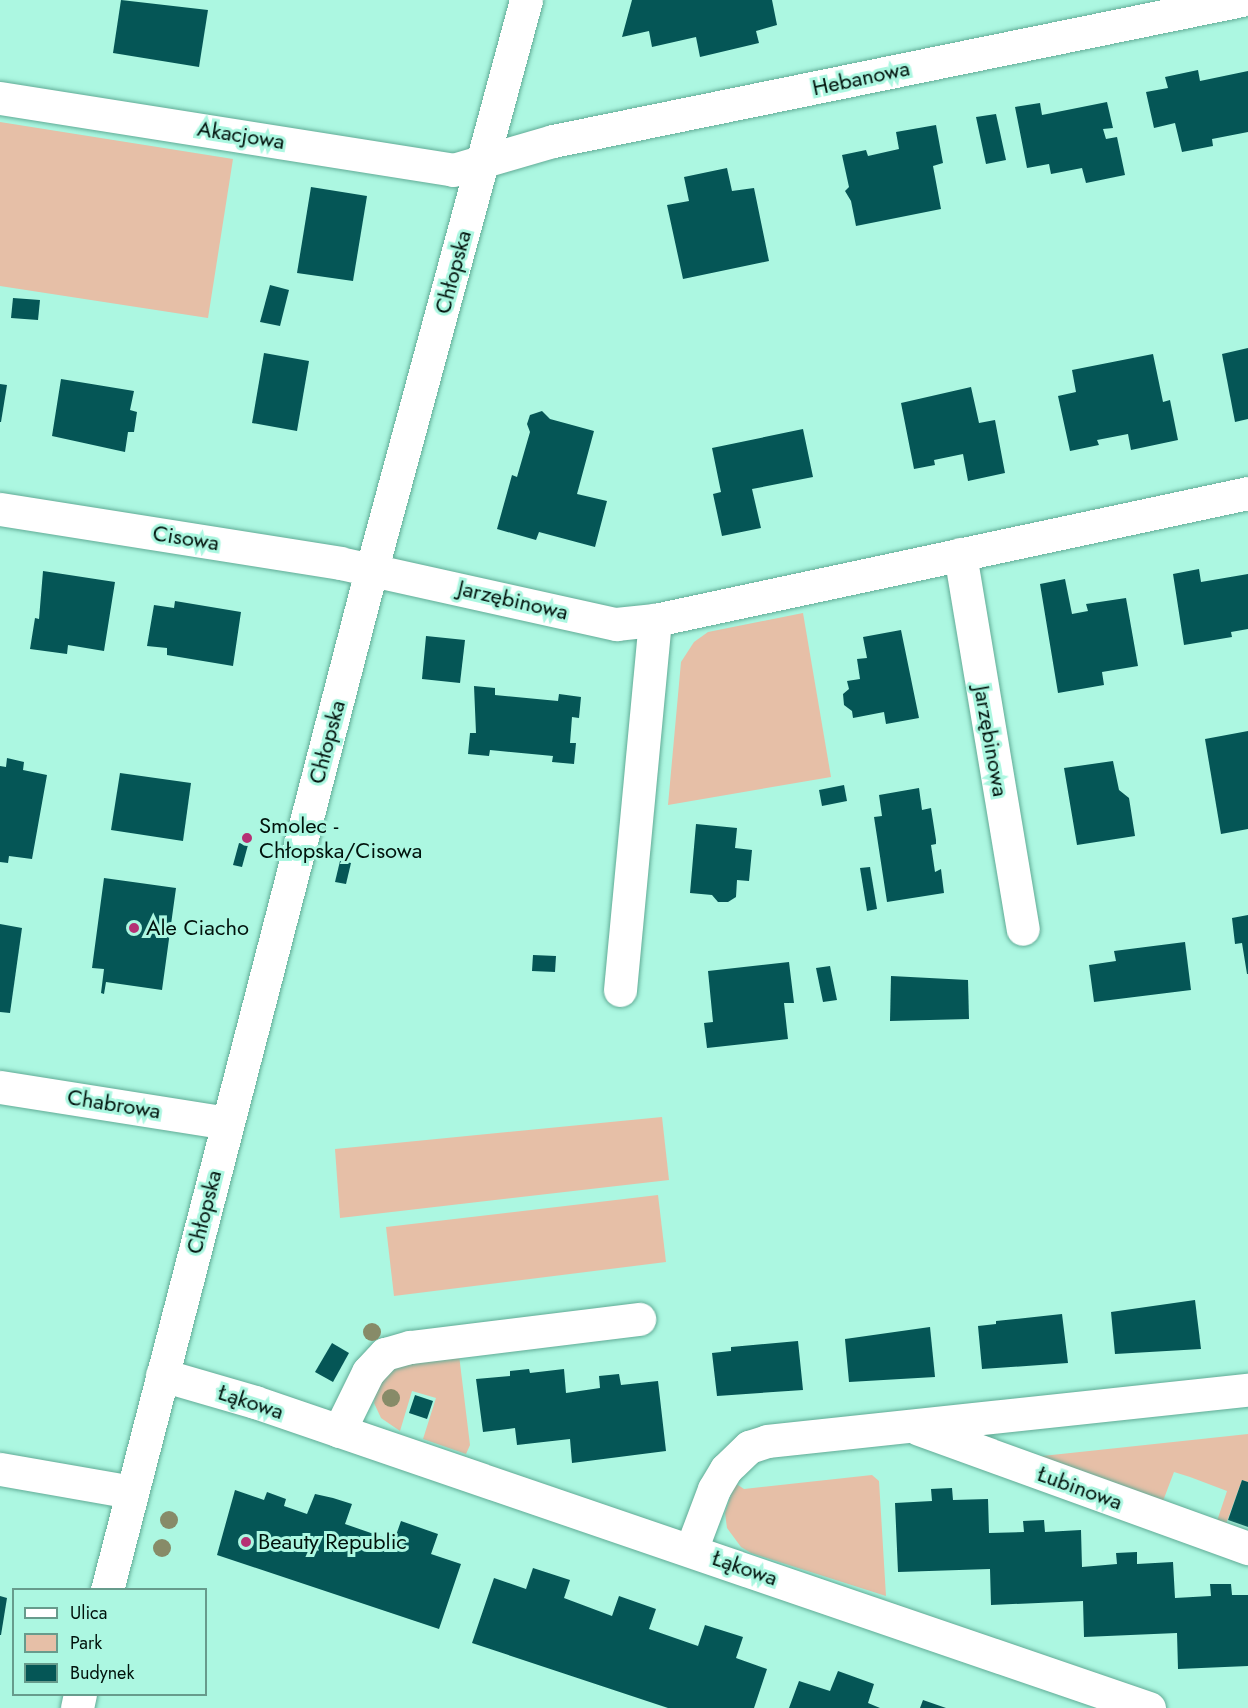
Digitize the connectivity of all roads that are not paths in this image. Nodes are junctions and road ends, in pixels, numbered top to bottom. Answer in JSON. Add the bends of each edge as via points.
{"nodes":[{"id":1,"x":526,"y":0,"type":"edge"},
{"id":2,"x":1242,"y":0,"type":"edge"},
{"id":3,"x":0,"y":98,"type":"edge"},
{"id":4,"x":482,"y":164,"type":"junction"},
{"id":5,"x":1248,"y":493,"type":"edge"},
{"id":6,"x":0,"y":508,"type":"edge"},
{"id":7,"x":960,"y":554,"type":"junction"},
{"id":8,"x":372,"y":568,"type":"junction"},
{"id":9,"x":655,"y":620,"type":"junction"},
{"id":10,"x":1023,"y":929,"type":"dead end"},
{"id":11,"x":620,"y":990,"type":"dead end"},
{"id":12,"x":0,"y":1087,"type":"edge"},
{"id":13,"x":227,"y":1123,"type":"junction"},
{"id":14,"x":639,"y":1319,"type":"dead end"},
{"id":15,"x":162,"y":1375,"type":"junction"},
{"id":16,"x":1248,"y":1390,"type":"edge"},
{"id":17,"x":912,"y":1426,"type":"junction"},
{"id":18,"x":339,"y":1431,"type":"junction"},
{"id":19,"x":0,"y":1469,"type":"edge"},
{"id":20,"x":132,"y":1492,"type":"junction"},
{"id":21,"x":1248,"y":1548,"type":"edge"},
{"id":22,"x":691,"y":1550,"type":"junction"},
{"id":23,"x":108,"y":1588,"type":"edge"},
{"id":24,"x":1149,"y":1708,"type":"edge"}],
"edges":[{"from":1,"to":4,"type":"street","name":"Chłopska"},
{"from":2,"to":4,"type":"street","name":"Hebanowa","via":[[553,141]]},
{"from":3,"to":4,"type":"street","name":"Akacjowa","via":[[453,170]]},
{"from":4,"to":8,"type":"street","name":"Chłopska"},
{"from":5,"to":7,"type":"street","name":"Jarzębinowa"},
{"from":6,"to":8,"type":"street","name":"Cisowa"},
{"from":7,"to":9,"type":"street","name":"Jarzębinowa"},
{"from":7,"to":10,"type":"street","name":"Jarzębinowa"},
{"from":8,"to":9,"type":"street","name":"Jarzębinowa","via":[[616,624]]},
{"from":8,"to":13,"type":"street","name":"Chłopska"},
{"from":9,"to":11,"type":"street"},
{"from":12,"to":13,"type":"street","name":"Chabrowa"},
{"from":13,"to":15,"type":"street","name":"Chłopska"},
{"from":14,"to":18,"type":"street","via":[[421,1346],[385,1354],[368,1372]]},
{"from":15,"to":18,"type":"street","name":"Łąkowa"},
{"from":15,"to":20,"type":"street","name":"Chłopska"},
{"from":16,"to":17,"type":"street","name":"Łubinowa"},
{"from":17,"to":21,"type":"street","name":"Łubinowa"},
{"from":17,"to":22,"type":"street","name":"Łubinowa","via":[[749,1447],[726,1469],[714,1490]]},
{"from":18,"to":22,"type":"street","name":"Łąkowa"},
{"from":19,"to":20,"type":"street"},
{"from":20,"to":23,"type":"street","name":"Chłopska"},
{"from":22,"to":24,"type":"street","name":"Łąkowa"}]}
